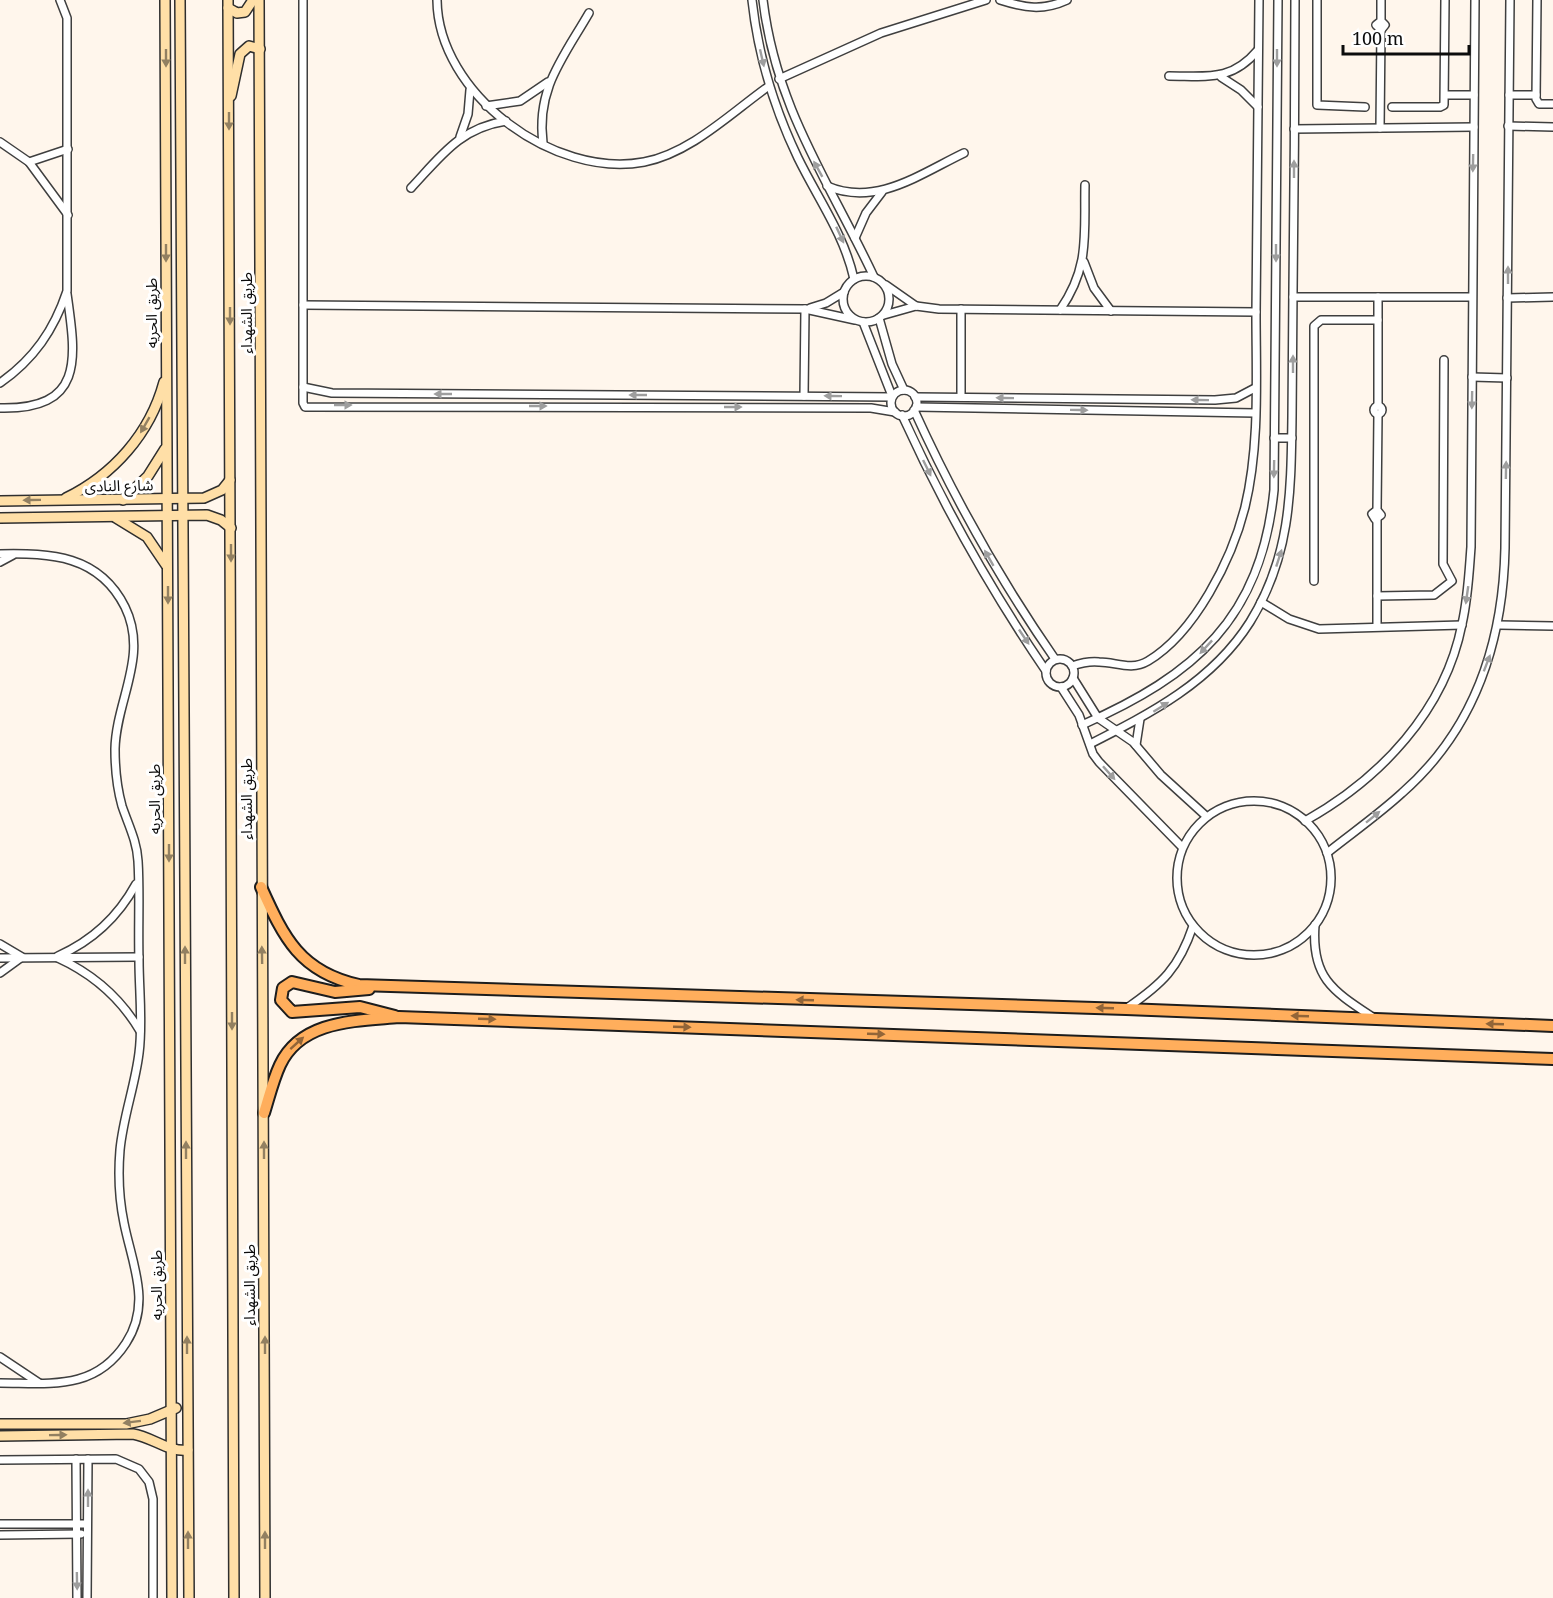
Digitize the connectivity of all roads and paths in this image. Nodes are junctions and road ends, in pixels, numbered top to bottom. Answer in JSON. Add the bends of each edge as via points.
{"nodes":[{"id":1,"x":60,"y":0,"type":"edge"},
{"id":2,"x":165,"y":0,"type":"edge"},
{"id":3,"x":180,"y":0,"type":"edge"},
{"id":4,"x":253,"y":0,"type":"edge"},
{"id":5,"x":259,"y":0,"type":"edge"},
{"id":6,"x":303,"y":0,"type":"edge"},
{"id":7,"x":437,"y":0,"type":"edge"},
{"id":8,"x":752,"y":0,"type":"edge"},
{"id":9,"x":763,"y":0,"type":"edge"},
{"id":10,"x":986,"y":0,"type":"edge"},
{"id":11,"x":1000,"y":0,"type":"edge"},
{"id":12,"x":1067,"y":0,"type":"edge"},
{"id":13,"x":1259,"y":0,"type":"edge"},
{"id":14,"x":1278,"y":0,"type":"edge"},
{"id":15,"x":1295,"y":0,"type":"edge"},
{"id":16,"x":1317,"y":0,"type":"edge"},
{"id":17,"x":1381,"y":0,"type":"edge"},
{"id":18,"x":1445,"y":0,"type":"edge"},
{"id":19,"x":1475,"y":0,"type":"edge"},
{"id":20,"x":1510,"y":0,"type":"edge"},
{"id":21,"x":1537,"y":0,"type":"edge"},
{"id":22,"x":228,"y":4,"type":"edge"},
{"id":23,"x":589,"y":13,"type":"dead end"},
{"id":24,"x":260,"y":49,"type":"junction"},
{"id":25,"x":1258,"y":50,"type":"junction"},
{"id":26,"x":1169,"y":76,"type":"dead end"},
{"id":27,"x":1221,"y":77,"type":"junction"},
{"id":28,"x":779,"y":79,"type":"junction"},
{"id":29,"x":548,"y":82,"type":"junction"},
{"id":30,"x":769,"y":86,"type":"junction"},
{"id":31,"x":470,"y":90,"type":"junction"},
{"id":32,"x":1444,"y":95,"type":"junction"},
{"id":33,"x":1474,"y":95,"type":"junction"},
{"id":34,"x":1509,"y":95,"type":"junction"},
{"id":35,"x":1536,"y":95,"type":"junction"},
{"id":36,"x":228,"y":98,"type":"junction"},
{"id":37,"x":1553,"y":105,"type":"edge"},
{"id":38,"x":486,"y":106,"type":"junction"},
{"id":39,"x":1365,"y":107,"type":"dead end"},
{"id":40,"x":1392,"y":107,"type":"dead end"},
{"id":41,"x":1258,"y":108,"type":"junction"},
{"id":42,"x":506,"y":121,"type":"junction"},
{"id":43,"x":1509,"y":126,"type":"junction"},
{"id":44,"x":1474,"y":127,"type":"junction"},
{"id":45,"x":1553,"y":127,"type":"edge"},
{"id":46,"x":1380,"y":128,"type":"junction"},
{"id":47,"x":1294,"y":129,"type":"junction"},
{"id":48,"x":460,"y":137,"type":"junction"},
{"id":49,"x":0,"y":142,"type":"edge"},
{"id":50,"x":543,"y":143,"type":"junction"},
{"id":51,"x":68,"y":149,"type":"junction"},
{"id":52,"x":964,"y":153,"type":"dead end"},
{"id":53,"x":29,"y":162,"type":"junction"},
{"id":54,"x":1085,"y":185,"type":"dead end"},
{"id":55,"x":827,"y":186,"type":"junction"},
{"id":56,"x":411,"y":188,"type":"dead end"},
{"id":57,"x":882,"y":192,"type":"junction"},
{"id":58,"x":68,"y":215,"type":"junction"},
{"id":59,"x":855,"y":238,"type":"junction"},
{"id":60,"x":1084,"y":262,"type":"junction"},
{"id":61,"x":874,"y":277,"type":"junction"},
{"id":62,"x":854,"y":279,"type":"junction"},
{"id":63,"x":882,"y":282,"type":"junction"},
{"id":64,"x":67,"y":291,"type":"junction"},
{"id":65,"x":844,"y":292,"type":"junction"},
{"id":66,"x":1293,"y":297,"type":"junction"},
{"id":67,"x":1378,"y":297,"type":"junction"},
{"id":68,"x":1472,"y":297,"type":"junction"},
{"id":69,"x":1553,"y":297,"type":"edge"},
{"id":70,"x":1507,"y":298,"type":"junction"},
{"id":71,"x":303,"y":305,"type":"junction"},
{"id":72,"x":916,"y":306,"type":"junction"},
{"id":73,"x":805,"y":309,"type":"junction"},
{"id":74,"x":961,"y":309,"type":"junction"},
{"id":75,"x":1060,"y":310,"type":"junction"},
{"id":76,"x":1111,"y":311,"type":"junction"},
{"id":77,"x":1256,"y":312,"type":"junction"},
{"id":78,"x":881,"y":316,"type":"junction"},
{"id":79,"x":1378,"y":320,"type":"junction"},
{"id":80,"x":859,"y":321,"type":"junction"},
{"id":81,"x":1444,"y":360,"type":"dead end"},
{"id":82,"x":166,"y":371,"type":"junction"},
{"id":83,"x":1472,"y":377,"type":"junction"},
{"id":84,"x":1507,"y":378,"type":"junction"},
{"id":85,"x":0,"y":383,"type":"edge"},
{"id":86,"x":303,"y":387,"type":"junction"},
{"id":87,"x":1256,"y":388,"type":"junction"},
{"id":88,"x":904,"y":390,"type":"junction"},
{"id":89,"x":804,"y":396,"type":"junction"},
{"id":90,"x":892,"y":397,"type":"junction"},
{"id":91,"x":915,"y":397,"type":"junction"},
{"id":92,"x":961,"y":397,"type":"junction"},
{"id":93,"x":0,"y":408,"type":"edge"},
{"id":94,"x":915,"y":409,"type":"junction"},
{"id":95,"x":1255,"y":413,"type":"junction"},
{"id":96,"x":898,"y":414,"type":"junction"},
{"id":97,"x":1274,"y":438,"type":"junction"},
{"id":98,"x":1292,"y":438,"type":"junction"},
{"id":99,"x":166,"y":447,"type":"junction"},
{"id":100,"x":231,"y":480,"type":"junction"},
{"id":101,"x":167,"y":499,"type":"junction"},
{"id":102,"x":183,"y":499,"type":"junction"},
{"id":103,"x":62,"y":500,"type":"junction"},
{"id":104,"x":123,"y":500,"type":"junction"},
{"id":105,"x":0,"y":501,"type":"edge"},
{"id":106,"x":167,"y":516,"type":"junction"},
{"id":107,"x":183,"y":516,"type":"junction"},
{"id":108,"x":114,"y":517,"type":"junction"},
{"id":109,"x":0,"y":518,"type":"edge"},
{"id":110,"x":231,"y":528,"type":"junction"},
{"id":111,"x":0,"y":554,"type":"edge"},
{"id":112,"x":15,"y":554,"type":"junction"},
{"id":113,"x":0,"y":562,"type":"edge"},
{"id":114,"x":167,"y":570,"type":"junction"},
{"id":115,"x":1314,"y":581,"type":"dead end"},
{"id":116,"x":1377,"y":596,"type":"junction"},
{"id":117,"x":1261,"y":602,"type":"junction"},
{"id":118,"x":1462,"y":625,"type":"junction"},
{"id":119,"x":1499,"y":625,"type":"junction"},
{"id":120,"x":1377,"y":626,"type":"junction"},
{"id":121,"x":1553,"y":626,"type":"edge"},
{"id":122,"x":1055,"y":659,"type":"junction"},
{"id":123,"x":1072,"y":666,"type":"junction"},
{"id":124,"x":1046,"y":670,"type":"junction"},
{"id":125,"x":1073,"y":678,"type":"junction"},
{"id":126,"x":1061,"y":687,"type":"junction"},
{"id":127,"x":1098,"y":718,"type":"junction"},
{"id":128,"x":1140,"y":719,"type":"junction"},
{"id":129,"x":1082,"y":725,"type":"junction"},
{"id":130,"x":1118,"y":730,"type":"junction"},
{"id":131,"x":1090,"y":744,"type":"junction"},
{"id":132,"x":1136,"y":745,"type":"junction"},
{"id":133,"x":1206,"y":816,"type":"junction"},
{"id":134,"x":1305,"y":821,"type":"junction"},
{"id":135,"x":1182,"y":847,"type":"junction"},
{"id":136,"x":1327,"y":853,"type":"junction"},
{"id":137,"x":137,"y":882,"type":"junction"},
{"id":138,"x":261,"y":887,"type":"junction"},
{"id":139,"x":1193,"y":926,"type":"junction"},
{"id":140,"x":1315,"y":926,"type":"junction"},
{"id":141,"x":0,"y":944,"type":"edge"},
{"id":142,"x":0,"y":957,"type":"edge"},
{"id":143,"x":22,"y":957,"type":"junction"},
{"id":144,"x":55,"y":957,"type":"junction"},
{"id":145,"x":139,"y":957,"type":"junction"},
{"id":146,"x":0,"y":973,"type":"edge"},
{"id":147,"x":375,"y":987,"type":"junction"},
{"id":148,"x":1126,"y":1009,"type":"junction"},
{"id":149,"x":399,"y":1017,"type":"junction"},
{"id":150,"x":1376,"y":1019,"type":"junction"},
{"id":151,"x":1553,"y":1026,"type":"edge"},
{"id":152,"x":140,"y":1031,"type":"junction"},
{"id":153,"x":1553,"y":1059,"type":"edge"},
{"id":154,"x":264,"y":1113,"type":"junction"},
{"id":155,"x":0,"y":1357,"type":"edge"},
{"id":156,"x":0,"y":1383,"type":"edge"},
{"id":157,"x":39,"y":1383,"type":"junction"},
{"id":158,"x":188,"y":1406,"type":"junction"},
{"id":159,"x":172,"y":1409,"type":"junction"},
{"id":160,"x":0,"y":1424,"type":"edge"},
{"id":161,"x":0,"y":1436,"type":"edge"},
{"id":162,"x":172,"y":1449,"type":"junction"},
{"id":163,"x":188,"y":1450,"type":"junction"},
{"id":164,"x":88,"y":1459,"type":"junction"},
{"id":165,"x":0,"y":1460,"type":"edge"},
{"id":166,"x":76,"y":1460,"type":"junction"},
{"id":167,"x":0,"y":1524,"type":"edge"},
{"id":168,"x":77,"y":1524,"type":"junction"},
{"id":169,"x":87,"y":1524,"type":"junction"},
{"id":170,"x":0,"y":1534,"type":"edge"},
{"id":171,"x":77,"y":1534,"type":"junction"},
{"id":172,"x":87,"y":1534,"type":"junction"},
{"id":173,"x":78,"y":1598,"type":"edge"},
{"id":174,"x":87,"y":1598,"type":"edge"},
{"id":175,"x":153,"y":1598,"type":"edge"},
{"id":176,"x":172,"y":1598,"type":"edge"},
{"id":177,"x":189,"y":1598,"type":"edge"},
{"id":178,"x":234,"y":1598,"type":"edge"},
{"id":179,"x":266,"y":1598,"type":"edge"}],
"edges":[{"from":1,"to":51,"type":"street","via":[[68,18]]},
{"from":2,"to":82,"type":"street","name":"طريق الحريه","one_way":true},
{"from":3,"to":102,"type":"street","name":"طريق الحريه"},
{"from":4,"to":22,"type":"street","via":[[249,9],[241,13]]},
{"from":5,"to":24,"type":"street","name":"طريق الشهداء"},
{"from":6,"to":71,"type":"street"},
{"from":7,"to":31,"type":"street","via":[[448,52]]},
{"from":8,"to":30,"type":"street","one_way":true},
{"from":9,"to":28,"type":"street"},
{"from":10,"to":28,"type":"street","via":[[872,37]]},
{"from":11,"to":12,"type":"street","via":[[1037,9]]},
{"from":13,"to":25,"type":"street"},
{"from":14,"to":97,"type":"street","one_way":true},
{"from":15,"to":47,"type":"street"},
{"from":16,"to":39,"type":"street","via":[[1317,105]]},
{"from":17,"to":46,"type":"street","via":[[1381,21],[1376,25],[1381,30]]},
{"from":18,"to":32,"type":"street"},
{"from":19,"to":33,"type":"street"},
{"from":20,"to":34,"type":"street"},
{"from":21,"to":35,"type":"street"},
{"from":22,"to":36,"type":"street","name":"طريق الشهداء"},
{"from":23,"to":29,"type":"street"},
{"from":24,"to":36,"type":"street","via":[[253,46],[243,50],[234,90]]},
{"from":24,"to":138,"type":"street","name":"طريق الشهداء"},
{"from":25,"to":27,"type":"street","via":[[1242,67]]},
{"from":25,"to":41,"type":"street"},
{"from":26,"to":27,"type":"street"},
{"from":27,"to":41,"type":"street"},
{"from":55,"to":28,"type":"street","one_way":true,"via":[[793,119]]},
{"from":29,"to":38,"type":"street","via":[[520,101]]},
{"from":29,"to":50,"type":"street","via":[[541,113]]},
{"from":30,"to":50,"type":"street","via":[[690,142],[645,162],[594,162]]},
{"from":30,"to":62,"type":"street","one_way":true,"via":[[798,158],[843,242]]},
{"from":31,"to":38,"type":"street"},
{"from":31,"to":48,"type":"street","via":[[468,114]]},
{"from":32,"to":33,"type":"street"},
{"from":32,"to":40,"type":"street","via":[[1444,105],[1440,107]]},
{"from":33,"to":44,"type":"street"},
{"from":34,"to":35,"type":"street"},
{"from":34,"to":43,"type":"street"},
{"from":35,"to":37,"type":"street","via":[[1539,104]]},
{"from":36,"to":100,"type":"street","name":"طريق الشهداء","one_way":true},
{"from":38,"to":42,"type":"street"},
{"from":41,"to":77,"type":"street"},
{"from":42,"to":48,"type":"street","via":[[482,126]]},
{"from":42,"to":50,"type":"street"},
{"from":43,"to":45,"type":"street"},
{"from":70,"to":43,"type":"street","one_way":true},
{"from":44,"to":46,"type":"street"},
{"from":44,"to":68,"type":"street","one_way":true},
{"from":46,"to":47,"type":"street"},
{"from":66,"to":47,"type":"street","one_way":true},
{"from":48,"to":56,"type":"street"},
{"from":49,"to":53,"type":"street"},
{"from":51,"to":53,"type":"street"},
{"from":51,"to":58,"type":"street"},
{"from":52,"to":57,"type":"street"},
{"from":53,"to":58,"type":"street"},
{"from":54,"to":60,"type":"street"},
{"from":55,"to":57,"type":"street","via":[[854,194]]},
{"from":55,"to":59,"type":"street"},
{"from":57,"to":59,"type":"street","via":[[866,213]]},
{"from":58,"to":64,"type":"street"},
{"from":59,"to":61,"type":"street"},
{"from":60,"to":75,"type":"street"},
{"from":60,"to":76,"type":"street","via":[[1094,288]]},
{"from":61,"to":62,"type":"street"},
{"from":61,"to":63,"type":"street"},
{"from":62,"to":65,"type":"street"},
{"from":63,"to":72,"type":"street"},
{"from":63,"to":78,"type":"street","via":[[889,294],[888,308]]},
{"from":64,"to":85,"type":"street","via":[[53,328],[42,344]]},
{"from":64,"to":93,"type":"street","via":[[74,354],[69,376],[56,395],[42,404]]},
{"from":65,"to":73,"type":"street"},
{"from":65,"to":80,"type":"street","via":[[843,305]]},
{"from":66,"to":67,"type":"street"},
{"from":98,"to":66,"type":"street","one_way":true},
{"from":67,"to":68,"type":"street"},
{"from":67,"to":79,"type":"street"},
{"from":68,"to":83,"type":"street"},
{"from":69,"to":70,"type":"street"},
{"from":70,"to":84,"type":"street"},
{"from":71,"to":73,"type":"street"},
{"from":71,"to":86,"type":"street"},
{"from":72,"to":74,"type":"street"},
{"from":72,"to":78,"type":"street"},
{"from":73,"to":80,"type":"street"},
{"from":73,"to":89,"type":"street"},
{"from":74,"to":75,"type":"street"},
{"from":74,"to":92,"type":"street"},
{"from":75,"to":76,"type":"street"},
{"from":76,"to":77,"type":"street"},
{"from":77,"to":87,"type":"street"},
{"from":78,"to":80,"type":"street"},
{"from":78,"to":88,"type":"street","via":[[886,345]]},
{"from":79,"to":115,"type":"street","via":[[1321,320],[1314,326]]},
{"from":79,"to":116,"type":"street","via":[[1377,510],[1372,514],[1377,519]]},
{"from":80,"to":90,"type":"street"},
{"from":81,"to":116,"type":"street","via":[[1443,564],[1452,581],[1434,595]]},
{"from":82,"to":99,"type":"street","name":"طريق الحريه"},
{"from":82,"to":103,"type":"street","one_way":true,"via":[[155,408],[136,441],[95,481]]},
{"from":83,"to":84,"type":"street"},
{"from":83,"to":118,"type":"street","one_way":true,"via":[[1471,547]]},
{"from":119,"to":84,"type":"street","one_way":true,"via":[[1504,589]]},
{"from":89,"to":86,"type":"street","one_way":true,"via":[[332,393]]},
{"from":86,"to":96,"type":"street","one_way":true,"via":[[303,403],[308,407],[859,408]]},
{"from":87,"to":92,"type":"street","one_way":true,"via":[[1226,400]]},
{"from":87,"to":95,"type":"street"},
{"from":88,"to":90,"type":"street"},
{"from":88,"to":91,"type":"street"},
{"from":90,"to":89,"type":"street","one_way":true},
{"from":90,"to":96,"type":"street","via":[[891,405]]},
{"from":91,"to":92,"type":"street"},
{"from":91,"to":94,"type":"street"},
{"from":94,"to":95,"type":"street","one_way":true},
{"from":94,"to":96,"type":"street"},
{"from":122,"to":94,"type":"street","one_way":true,"via":[[983,548]]},
{"from":95,"to":123,"type":"street","via":[[1245,505],[1221,572],[1203,603],[1181,631],[1147,662],[1126,667],[1101,662]]},
{"from":96,"to":124,"type":"street","one_way":true,"via":[[978,565]]},
{"from":97,"to":98,"type":"street"},
{"from":97,"to":127,"type":"street","one_way":true,"via":[[1274,490],[1267,535],[1256,573],[1234,613],[1184,669],[1143,697]]},
{"from":117,"to":98,"type":"street","one_way":true,"via":[[1279,561],[1289,519]]},
{"from":99,"to":101,"type":"street","name":"طريق الحريه"},
{"from":99,"to":104,"type":"street","via":[[148,477]]},
{"from":100,"to":102,"type":"street","name":"شارع النادى","via":[[210,497]]},
{"from":100,"to":110,"type":"street","name":"طريق الشهداء"},
{"from":101,"to":102,"type":"street","name":"شارع النادى"},
{"from":101,"to":104,"type":"street","name":"شارع النادى"},
{"from":101,"to":106,"type":"street","name":"طريق الحريه"},
{"from":102,"to":107,"type":"street","name":"طريق الحريه"},
{"from":103,"to":104,"type":"street","name":"شارع النادى"},
{"from":103,"to":105,"type":"street","name":"شارع النادى","one_way":true},
{"from":106,"to":107,"type":"street"},
{"from":106,"to":108,"type":"street"},
{"from":106,"to":114,"type":"street","name":"طريق الحريه"},
{"from":107,"to":110,"type":"street","via":[[207,515]]},
{"from":158,"to":107,"type":"street","name":"طريق الحريه","one_way":true},
{"from":108,"to":109,"type":"street"},
{"from":108,"to":114,"type":"street","via":[[147,537]]},
{"from":110,"to":178,"type":"street","name":"طريق الشهداء","one_way":true},
{"from":111,"to":112,"type":"street"},
{"from":112,"to":113,"type":"street"},
{"from":112,"to":137,"type":"street","via":[[61,556],[92,570],[116,593],[131,623],[135,656],[117,728],[115,766],[136,848]]},
{"from":114,"to":159,"type":"street","name":"طريق الحريه","one_way":true},
{"from":116,"to":120,"type":"street"},
{"from":117,"to":120,"type":"street","via":[[1309,628]]},
{"from":128,"to":117,"type":"street","one_way":true,"via":[[1175,698],[1215,664]]},
{"from":118,"to":120,"type":"street"},
{"from":118,"to":134,"type":"street","via":[[1445,675],[1414,729],[1367,780]]},
{"from":119,"to":121,"type":"street"},
{"from":136,"to":119,"type":"street","one_way":true,"via":[[1402,794],[1436,758],[1478,687]]},
{"from":122,"to":123,"type":"street","via":[[1068,661]]},
{"from":122,"to":124,"type":"street"},
{"from":123,"to":125,"type":"street"},
{"from":124,"to":126,"type":"street","via":[[1052,684]]},
{"from":125,"to":126,"type":"street"},
{"from":125,"to":127,"type":"street"},
{"from":126,"to":129,"type":"street"},
{"from":127,"to":129,"type":"street"},
{"from":127,"to":130,"type":"street"},
{"from":128,"to":130,"type":"street"},
{"from":128,"to":132,"type":"street"},
{"from":129,"to":131,"type":"street"},
{"from":130,"to":131,"type":"street"},
{"from":130,"to":132,"type":"street"},
{"from":131,"to":135,"type":"street","one_way":true,"via":[[1099,762]]},
{"from":132,"to":133,"type":"street","via":[[1161,775]]},
{"from":133,"to":134,"type":"street","via":[[1239,802],[1257,801],[1274,804]]},
{"from":133,"to":135,"type":"street"},
{"from":134,"to":136,"type":"street"},
{"from":135,"to":139,"type":"street","via":[[1177,888],[1182,908]]},
{"from":136,"to":140,"type":"street","via":[[1328,901]]},
{"from":137,"to":144,"type":"street","via":[[104,927],[81,945]]},
{"from":137,"to":145,"type":"street"},
{"from":138,"to":147,"type":"main road","via":[[282,933],[302,958],[344,982]]},
{"from":154,"to":138,"type":"street","name":"طريق الشهداء","one_way":true},
{"from":139,"to":140,"type":"street","via":[[1220,948],[1254,955],[1288,947]]},
{"from":139,"to":148,"type":"street","via":[[1173,970]]},
{"from":140,"to":150,"type":"street","via":[[1315,955],[1322,975],[1335,992]]},
{"from":141,"to":143,"type":"street"},
{"from":142,"to":143,"type":"street"},
{"from":143,"to":144,"type":"street"},
{"from":143,"to":146,"type":"street"},
{"from":144,"to":145,"type":"street"},
{"from":144,"to":152,"type":"street","via":[[105,988]]},
{"from":145,"to":152,"type":"street"},
{"from":148,"to":147,"type":"main road","one_way":true},
{"from":147,"to":149,"type":"main road","via":[[343,993],[292,982],[283,988],[281,1000],[292,1012],[360,1007]]},
{"from":150,"to":148,"type":"main road","one_way":true},
{"from":149,"to":153,"type":"main road","one_way":true},
{"from":154,"to":149,"type":"main road","one_way":true,"via":[[280,1065],[301,1039],[331,1025]]},
{"from":151,"to":150,"type":"main road","one_way":true},
{"from":152,"to":157,"type":"street","via":[[119,1173],[124,1220],[140,1285],[135,1324],[115,1358],[100,1370],[63,1384]]},
{"from":179,"to":154,"type":"street","name":"طريق الشهداء","one_way":true},
{"from":155,"to":157,"type":"street"},
{"from":156,"to":157,"type":"street"},
{"from":158,"to":159,"type":"street"},
{"from":158,"to":163,"type":"street","name":"طريق الحريه"},
{"from":159,"to":160,"type":"street","one_way":true,"via":[[126,1424]]},
{"from":159,"to":162,"type":"street","name":"طريق الحريه"},
{"from":161,"to":162,"type":"street","one_way":true,"via":[[134,1434]]},
{"from":162,"to":163,"type":"street"},
{"from":162,"to":176,"type":"street","name":"طريق الحريه"},
{"from":177,"to":163,"type":"street","name":"طريق الحريه","one_way":true},
{"from":164,"to":166,"type":"street"},
{"from":169,"to":164,"type":"street","one_way":true},
{"from":164,"to":175,"type":"street","via":[[124,1461],[139,1469],[149,1482],[153,1499]]},
{"from":165,"to":166,"type":"street"},
{"from":166,"to":168,"type":"street"},
{"from":167,"to":168,"type":"street"},
{"from":168,"to":169,"type":"street"},
{"from":168,"to":171,"type":"street"},
{"from":169,"to":172,"type":"street"},
{"from":170,"to":171,"type":"street"},
{"from":171,"to":172,"type":"street"},
{"from":171,"to":173,"type":"street","one_way":true},
{"from":172,"to":174,"type":"street"}]}
